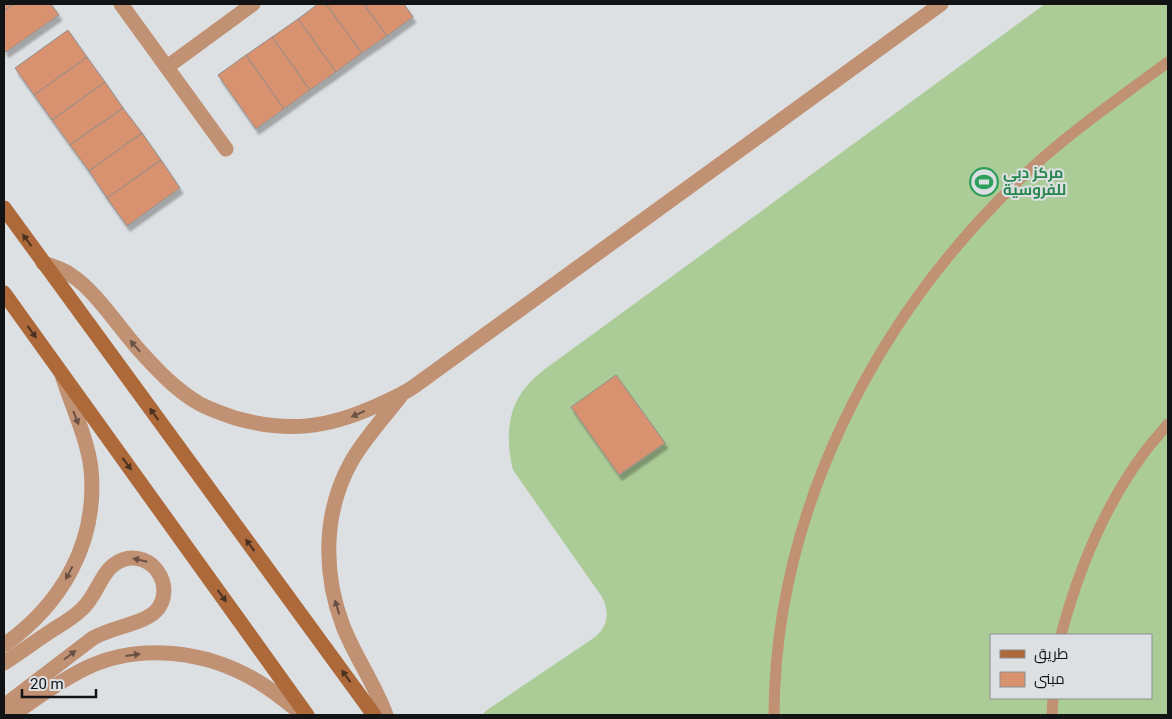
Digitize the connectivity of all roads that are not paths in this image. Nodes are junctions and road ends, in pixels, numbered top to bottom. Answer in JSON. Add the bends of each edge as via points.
{"nodes":[{"id":1,"x":122,"y":4,"type":"edge"},
{"id":2,"x":253,"y":4,"type":"edge"},
{"id":3,"x":941,"y":4,"type":"edge"},
{"id":4,"x":1168,"y":62,"type":"edge"},
{"id":5,"x":167,"y":67,"type":"junction"},
{"id":6,"x":226,"y":149,"type":"dead end"},
{"id":7,"x":4,"y":208,"type":"edge"},
{"id":8,"x":44,"y":263,"type":"junction"},
{"id":9,"x":4,"y":293,"type":"edge"},
{"id":10,"x":61,"y":371,"type":"junction"},
{"id":11,"x":403,"y":394,"type":"junction"},
{"id":12,"x":1168,"y":424,"type":"edge"},
{"id":13,"x":1061,"y":634,"type":"edge"},
{"id":14,"x":4,"y":645,"type":"edge"},
{"id":15,"x":4,"y":663,"type":"edge"},
{"id":16,"x":1053,"y":699,"type":"edge"},
{"id":17,"x":4,"y":706,"type":"edge"},
{"id":18,"x":13,"y":715,"type":"edge"},
{"id":19,"x":303,"y":715,"type":"edge"},
{"id":20,"x":307,"y":715,"type":"edge"},
{"id":21,"x":374,"y":715,"type":"edge"},
{"id":22,"x":386,"y":715,"type":"edge"},
{"id":23,"x":774,"y":715,"type":"edge"},
{"id":24,"x":1052,"y":715,"type":"edge"}],
"edges":[{"from":1,"to":5,"type":"street"},
{"from":2,"to":5,"type":"street"},
{"from":3,"to":11,"type":"street"},
{"from":4,"to":23,"type":"lane","via":[[1061,142],[992,206],[942,263],[879,354],[829,454],[798,543],[782,611]]},
{"from":5,"to":6,"type":"street"},
{"from":8,"to":7,"type":"main road","one_way":true},
{"from":11,"to":8,"type":"street","one_way":true,"via":[[349,418],[304,427],[277,426],[225,415],[176,387],[140,352],[86,288],[72,275]]},
{"from":21,"to":8,"type":"main road","one_way":true},
{"from":9,"to":10,"type":"main road","one_way":true},
{"from":10,"to":14,"type":"street","one_way":true,"via":[[91,469],[89,527],[79,556],[62,587],[29,625]]},
{"from":10,"to":20,"type":"main road","one_way":true},
{"from":22,"to":11,"type":"street","one_way":true,"via":[[337,608],[329,546],[335,504],[350,464]]},
{"from":12,"to":13,"type":"lane","via":[[1142,455],[1099,526],[1077,580]]},
{"from":17,"to":15,"type":"street","one_way":true,"via":[[93,638],[135,623],[157,610],[164,589],[160,573],[139,558],[116,563],[108,569],[96,593],[83,609]]},
{"from":16,"to":24,"type":"lane"},
{"from":18,"to":19,"type":"street","one_way":true,"via":[[66,678],[88,667],[130,654],[155,653],[205,658],[228,666],[266,687]]}]}
